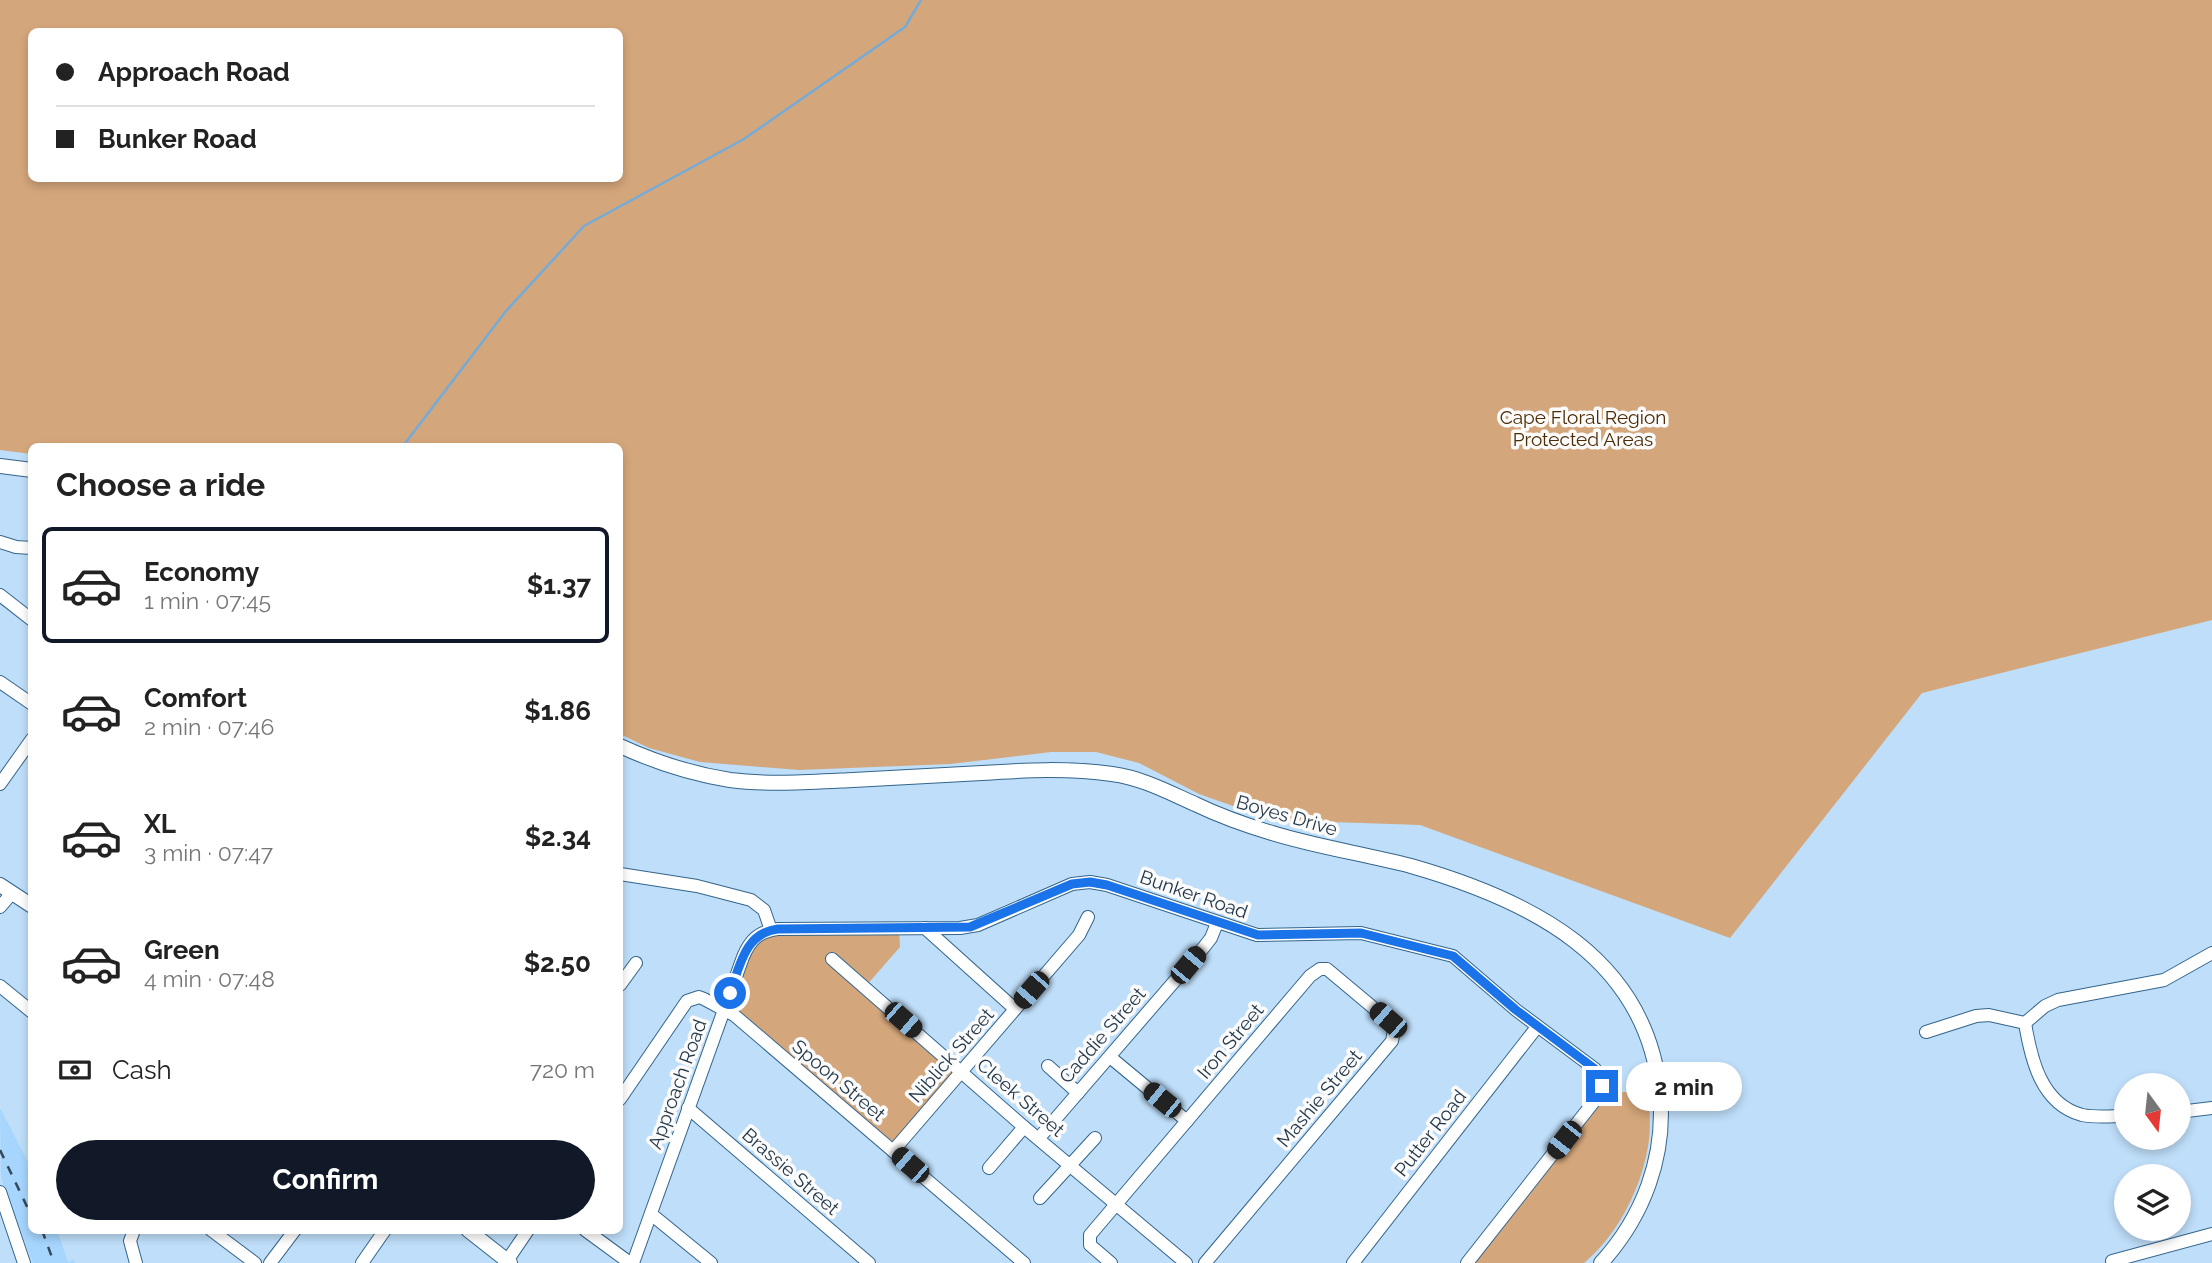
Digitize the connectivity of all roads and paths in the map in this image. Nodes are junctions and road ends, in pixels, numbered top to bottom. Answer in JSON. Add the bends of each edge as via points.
{"nodes":[{"id":1,"x":0,"y":466,"type":"edge"},
{"id":2,"x":28,"y":470,"type":"edge"},
{"id":3,"x":0,"y":542,"type":"edge"},
{"id":4,"x":28,"y":548,"type":"edge"},
{"id":5,"x":0,"y":595,"type":"edge"},
{"id":6,"x":28,"y":617,"type":"edge"},
{"id":7,"x":0,"y":682,"type":"edge"},
{"id":8,"x":28,"y":701,"type":"edge"},
{"id":9,"x":28,"y":745,"type":"edge"},
{"id":10,"x":623,"y":747,"type":"edge"},
{"id":11,"x":0,"y":784,"type":"edge"},
{"id":12,"x":623,"y":874,"type":"edge"},
{"id":13,"x":6,"y":889,"type":"edge"},
{"id":14,"x":28,"y":903,"type":"edge"},
{"id":15,"x":0,"y":907,"type":"edge"},
{"id":16,"x":1088,"y":917,"type":"dead end"},
{"id":17,"x":1217,"y":923,"type":"junction"},
{"id":18,"x":925,"y":928,"type":"junction"},
{"id":19,"x":771,"y":930,"type":"junction"},
{"id":20,"x":2212,"y":953,"type":"edge"},
{"id":21,"x":832,"y":958,"type":"dead end"},
{"id":22,"x":636,"y":963,"type":"dead end"},
{"id":23,"x":1320,"y":969,"type":"joint"},
{"id":24,"x":623,"y":981,"type":"edge"},
{"id":25,"x":0,"y":986,"type":"edge"},
{"id":26,"x":28,"y":1009,"type":"edge"},
{"id":27,"x":1015,"y":1009,"type":"junction"},
{"id":28,"x":723,"y":1010,"type":"junction"},
{"id":29,"x":2025,"y":1023,"type":"junction"},
{"id":30,"x":1537,"y":1027,"type":"junction"},
{"id":31,"x":1926,"y":1032,"type":"dead end"},
{"id":32,"x":1110,"y":1057,"type":"junction"},
{"id":33,"x":1048,"y":1066,"type":"dead end"},
{"id":34,"x":961,"y":1071,"type":"junction"},
{"id":35,"x":1079,"y":1093,"type":"junction"},
{"id":36,"x":623,"y":1095,"type":"edge"},
{"id":37,"x":688,"y":1108,"type":"junction"},
{"id":38,"x":2212,"y":1108,"type":"edge"},
{"id":39,"x":2191,"y":1111,"type":"edge"},
{"id":40,"x":2114,"y":1116,"type":"edge"},
{"id":41,"x":1187,"y":1121,"type":"junction"},
{"id":42,"x":1024,"y":1127,"type":"junction"},
{"id":43,"x":1039,"y":1138,"type":"junction"},
{"id":44,"x":1095,"y":1138,"type":"dead end"},
{"id":45,"x":894,"y":1151,"type":"junction"},
{"id":46,"x":1070,"y":1165,"type":"junction"},
{"id":47,"x":989,"y":1168,"type":"dead end"},
{"id":48,"x":0,"y":1192,"type":"edge"},
{"id":49,"x":1040,"y":1198,"type":"dead end"},
{"id":50,"x":1115,"y":1204,"type":"junction"},
{"id":51,"x":651,"y":1214,"type":"junction"},
{"id":52,"x":132,"y":1234,"type":"edge"},
{"id":53,"x":216,"y":1234,"type":"edge"},
{"id":54,"x":292,"y":1234,"type":"edge"},
{"id":55,"x":381,"y":1234,"type":"edge"},
{"id":56,"x":473,"y":1234,"type":"edge"},
{"id":57,"x":526,"y":1234,"type":"edge"},
{"id":58,"x":591,"y":1234,"type":"edge"},
{"id":59,"x":2212,"y":1234,"type":"edge"},
{"id":60,"x":2143,"y":1258,"type":"edge"},
{"id":61,"x":2112,"y":1261,"type":"dead end"},
{"id":62,"x":509,"y":1262,"type":"edge"},
{"id":63,"x":1021,"y":1262,"type":"edge"},
{"id":64,"x":24,"y":1263,"type":"edge"},
{"id":65,"x":136,"y":1263,"type":"edge"},
{"id":66,"x":255,"y":1263,"type":"edge"},
{"id":67,"x":270,"y":1263,"type":"edge"},
{"id":68,"x":362,"y":1263,"type":"edge"},
{"id":69,"x":631,"y":1263,"type":"edge"},
{"id":70,"x":711,"y":1263,"type":"edge"},
{"id":71,"x":869,"y":1263,"type":"edge"},
{"id":72,"x":1111,"y":1263,"type":"edge"},
{"id":73,"x":1186,"y":1263,"type":"edge"},
{"id":74,"x":1205,"y":1263,"type":"edge"},
{"id":75,"x":1353,"y":1263,"type":"edge"},
{"id":76,"x":1467,"y":1263,"type":"edge"},
{"id":77,"x":1601,"y":1263,"type":"edge"}],
"edges":[{"from":1,"to":2,"type":"main road"},
{"from":3,"to":4,"type":"street"},
{"from":5,"to":6,"type":"street"},
{"from":7,"to":8,"type":"street"},
{"from":9,"to":11,"type":"street"},
{"from":10,"to":77,"type":"main road","name":"Boyes Drive","via":[[679,769],[750,782],[1036,770],[1118,775],[1150,783],[1242,824],[1413,867],[1524,908],[1572,937],[1618,983],[1638,1016],[1658,1073],[1661,1108],[1655,1165],[1633,1219]]},
{"from":12,"to":19,"type":"street","via":[[751,900],[764,909]]},
{"from":13,"to":14,"type":"main road"},
{"from":13,"to":15,"type":"street"},
{"from":16,"to":27,"type":"street","name":"Niblick Street","via":[[1079,935]]},
{"from":17,"to":18,"type":"street","name":"Bunker Road","via":[[1107,885],[1083,882],[970,927]]},
{"from":17,"to":30,"type":"street","name":"Bunker Road","via":[[1268,936],[1361,933],[1447,954]]},
{"from":17,"to":32,"type":"street","name":"Caddie Street","via":[[1209,940]]},
{"from":18,"to":19,"type":"street","name":"Bunker Road"},
{"from":18,"to":27,"type":"street"},
{"from":19,"to":28,"type":"street","name":"Approach Road","via":[[748,944]]},
{"from":20,"to":29,"type":"street","via":[[2164,981],[2058,1000]]},
{"from":21,"to":34,"type":"street","name":"Cleek Street"},
{"from":22,"to":24,"type":"street"},
{"from":23,"to":41,"type":"street","name":"Iron Street"},
{"from":23,"to":74,"type":"street","name":"Mashie Street","via":[[1335,974],[1388,1020],[1394,1030],[1392,1041]]},
{"from":25,"to":26,"type":"street"},
{"from":27,"to":34,"type":"street","name":"Niblick Street"},
{"from":28,"to":36,"type":"street","name":"Spoon Street","via":[[699,997],[687,1001]]},
{"from":28,"to":37,"type":"street","name":"Approach Road"},
{"from":28,"to":45,"type":"street","name":"Spoon Street"},
{"from":29,"to":31,"type":"street","via":[[1976,1016]]},
{"from":29,"to":40,"type":"street","via":[[2036,1070],[2057,1101],[2084,1115]]},
{"from":30,"to":75,"type":"street","name":"Putter Road"},
{"from":30,"to":76,"type":"street","name":"Bunker Road","via":[[1595,1069],[1602,1086]]},
{"from":32,"to":35,"type":"street","name":"Caddie Street"},
{"from":32,"to":41,"type":"street"},
{"from":33,"to":35,"type":"street"},
{"from":34,"to":42,"type":"street","name":"Cleek Street"},
{"from":34,"to":45,"type":"street","name":"Niblick Street"},
{"from":35,"to":43,"type":"street","name":"Caddie Street"},
{"from":37,"to":51,"type":"street","name":"Approach Road"},
{"from":37,"to":71,"type":"street","name":"Brassie Street"},
{"from":38,"to":39,"type":"street"},
{"from":41,"to":50,"type":"street","name":"Iron Street"},
{"from":42,"to":43,"type":"street","name":"Cleek Street"},
{"from":42,"to":47,"type":"street"},
{"from":43,"to":46,"type":"street","name":"Cleek Street"},
{"from":44,"to":46,"type":"street"},
{"from":45,"to":63,"type":"street","name":"Spoon Street"},
{"from":46,"to":49,"type":"street"},
{"from":46,"to":50,"type":"street","name":"Cleek Street"},
{"from":48,"to":64,"type":"street"},
{"from":50,"to":72,"type":"street","name":"Iron Street","via":[[1088,1242]]},
{"from":50,"to":73,"type":"street","name":"Cleek Street"},
{"from":51,"to":69,"type":"street","name":"Approach Road"},
{"from":51,"to":70,"type":"street"},
{"from":52,"to":65,"type":"street"},
{"from":53,"to":66,"type":"street"},
{"from":54,"to":67,"type":"street"},
{"from":55,"to":68,"type":"street"},
{"from":56,"to":62,"type":"main road"},
{"from":57,"to":62,"type":"street"},
{"from":58,"to":69,"type":"street"},
{"from":59,"to":60,"type":"street"},
{"from":60,"to":61,"type":"street"}]}
